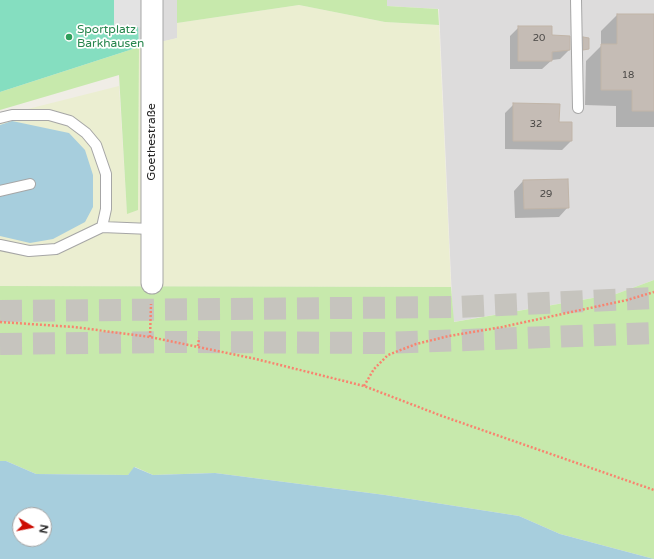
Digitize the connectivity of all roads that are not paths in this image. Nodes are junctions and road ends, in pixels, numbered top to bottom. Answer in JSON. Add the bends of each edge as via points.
{"nodes":[{"id":1,"x":152,"y":0,"type":"edge"},
{"id":2,"x":576,"y":0,"type":"edge"},
{"id":3,"x":578,"y":108,"type":"dead end"},
{"id":4,"x":0,"y":118,"type":"edge"},
{"id":5,"x":30,"y":184,"type":"dead end"},
{"id":6,"x":0,"y":191,"type":"edge"},
{"id":7,"x":102,"y":228,"type":"junction"},
{"id":8,"x":151,"y":230,"type":"junction"},
{"id":9,"x":0,"y":245,"type":"edge"},
{"id":10,"x":152,"y":283,"type":"road end"}],
"edges":[{"from":1,"to":8,"type":"street","name":"Goethestraße"},
{"from":2,"to":3,"type":"lane"},
{"from":4,"to":7,"type":"lane","via":[[12,115],[49,115],[70,121],[86,133],[96,145],[106,174],[106,209]]},
{"from":5,"to":6,"type":"lane"},
{"from":7,"to":8,"type":"lane"},
{"from":7,"to":9,"type":"lane","via":[[56,249],[29,251]]},
{"from":8,"to":10,"type":"street","name":"Goethestraße"}]}
